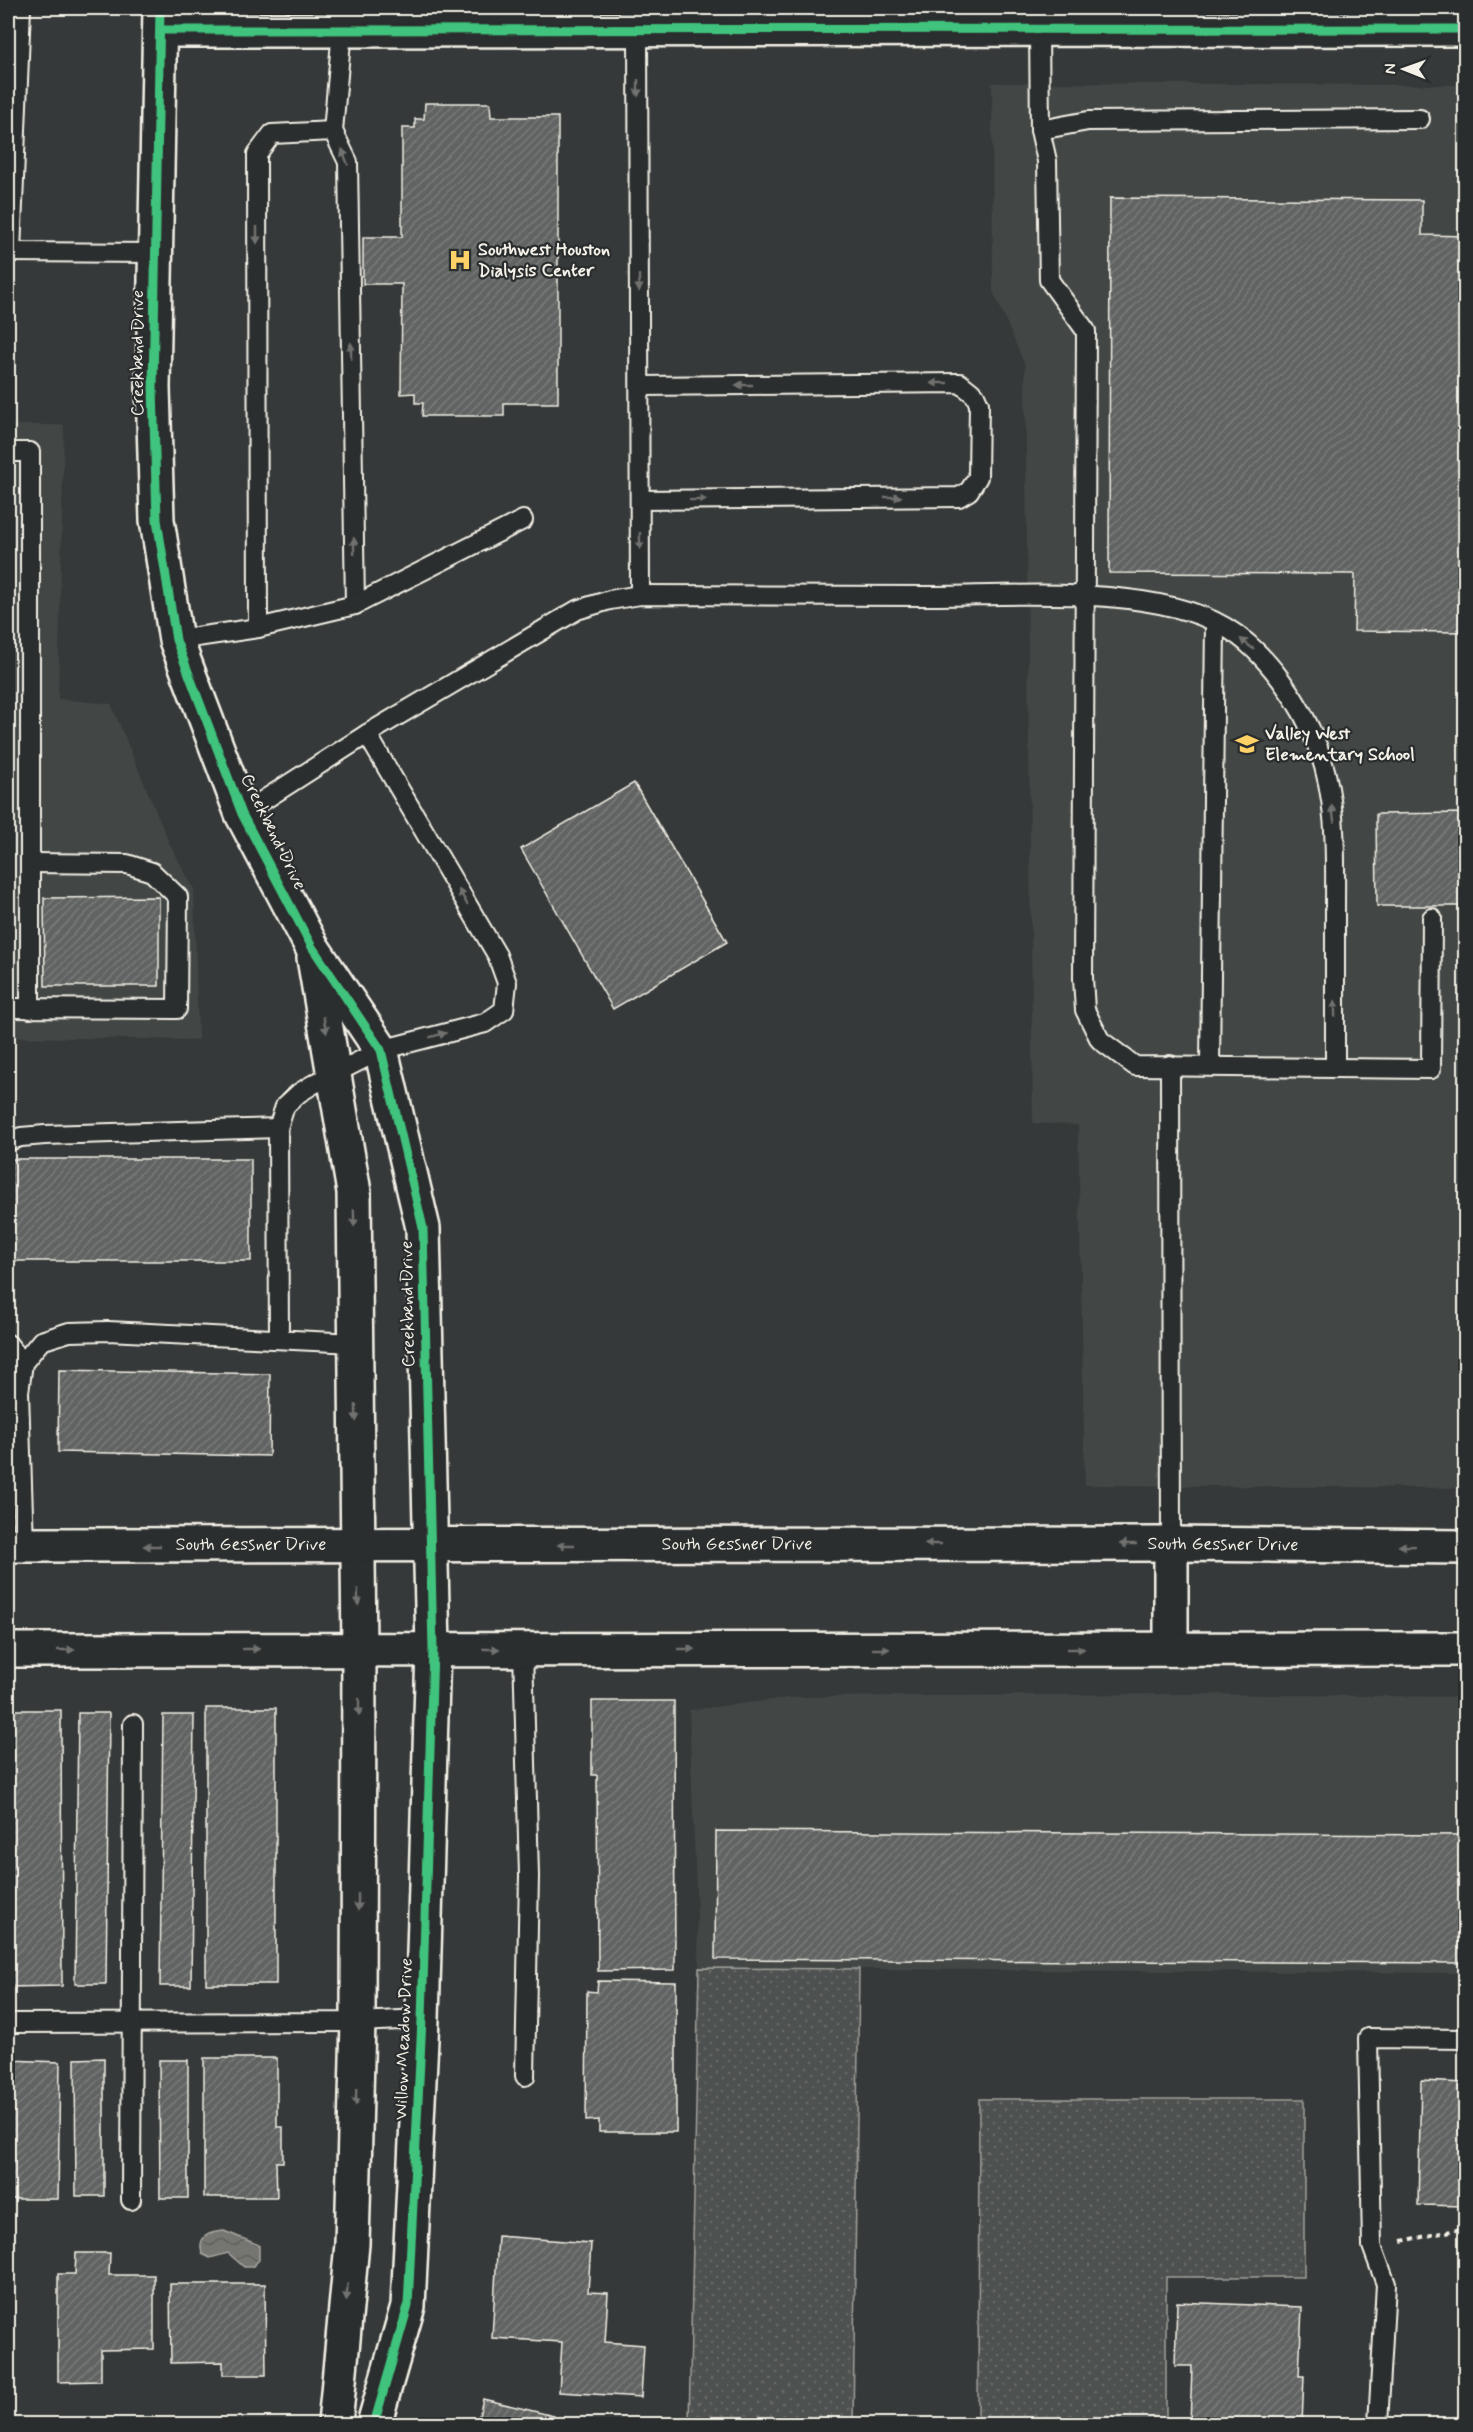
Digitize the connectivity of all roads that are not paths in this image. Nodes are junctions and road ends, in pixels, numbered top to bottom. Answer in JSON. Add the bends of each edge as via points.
{"nodes":[{"id":1,"x":21,"y":8,"type":"edge"},
{"id":2,"x":160,"y":19,"type":"edge"},
{"id":3,"x":1280,"y":19,"type":"edge"},
{"id":4,"x":1466,"y":29,"type":"edge"},
{"id":5,"x":342,"y":30,"type":"junction"},
{"id":6,"x":638,"y":30,"type":"junction"},
{"id":7,"x":1039,"y":30,"type":"junction"},
{"id":8,"x":1420,"y":119,"type":"dead end"},
{"id":9,"x":1040,"y":130,"type":"junction"},
{"id":10,"x":333,"y":131,"type":"junction"},
{"id":11,"x":9,"y":252,"type":"edge"},
{"id":12,"x":156,"y":253,"type":"junction"},
{"id":13,"x":640,"y":386,"type":"junction"},
{"id":14,"x":8,"y":452,"type":"edge"},
{"id":15,"x":640,"y":501,"type":"junction"},
{"id":16,"x":523,"y":520,"type":"dead end"},
{"id":17,"x":640,"y":596,"type":"junction"},
{"id":18,"x":1084,"y":596,"type":"junction"},
{"id":19,"x":355,"y":605,"type":"junction"},
{"id":20,"x":1215,"y":623,"type":"junction"},
{"id":21,"x":258,"y":628,"type":"junction"},
{"id":22,"x":176,"y":640,"type":"junction"},
{"id":23,"x":367,"y":734,"type":"junction"},
{"id":24,"x":242,"y":814,"type":"junction"},
{"id":25,"x":31,"y":863,"type":"junction"},
{"id":26,"x":1432,"y":918,"type":"dead end"},
{"id":27,"x":312,"y":947,"type":"junction"},
{"id":28,"x":8,"y":1008,"type":"edge"},
{"id":29,"x":30,"y":1008,"type":"junction"},
{"id":30,"x":381,"y":1050,"type":"junction"},
{"id":31,"x":1170,"y":1065,"type":"junction"},
{"id":32,"x":1209,"y":1065,"type":"junction"},
{"id":33,"x":1335,"y":1068,"type":"junction"},
{"id":34,"x":333,"y":1074,"type":"junction"},
{"id":35,"x":278,"y":1128,"type":"junction"},
{"id":36,"x":8,"y":1141,"type":"edge"},
{"id":37,"x":279,"y":1339,"type":"junction"},
{"id":38,"x":355,"y":1343,"type":"junction"},
{"id":39,"x":8,"y":1344,"type":"edge"},
{"id":40,"x":23,"y":1363,"type":"junction"},
{"id":41,"x":1171,"y":1544,"type":"junction"},
{"id":42,"x":16,"y":1545,"type":"edge"},
{"id":43,"x":430,"y":1545,"type":"junction"},
{"id":44,"x":357,"y":1546,"type":"junction"},
{"id":45,"x":1466,"y":1547,"type":"edge"},
{"id":46,"x":359,"y":1649,"type":"junction"},
{"id":47,"x":433,"y":1649,"type":"junction"},
{"id":48,"x":523,"y":1649,"type":"junction"},
{"id":49,"x":1172,"y":1649,"type":"junction"},
{"id":50,"x":1466,"y":1649,"type":"edge"},
{"id":51,"x":8,"y":1650,"type":"edge"},
{"id":52,"x":133,"y":1724,"type":"dead end"},
{"id":53,"x":422,"y":2019,"type":"junction"},
{"id":54,"x":358,"y":2022,"type":"junction"},
{"id":55,"x":8,"y":2023,"type":"edge"},
{"id":56,"x":131,"y":2023,"type":"junction"},
{"id":57,"x":1466,"y":2039,"type":"edge"},
{"id":58,"x":525,"y":2076,"type":"dead end"},
{"id":59,"x":131,"y":2200,"type":"dead end"},
{"id":60,"x":335,"y":2424,"type":"edge"},
{"id":61,"x":374,"y":2424,"type":"edge"},
{"id":62,"x":1378,"y":2424,"type":"edge"}],
"edges":[{"from":1,"to":11,"type":"lane"},
{"from":2,"to":5,"type":"street"},
{"from":2,"to":12,"type":"street","name":"Creekbend Drive"},
{"from":3,"to":4,"type":"street"},
{"from":3,"to":7,"type":"street"},
{"from":5,"to":6,"type":"street"},
{"from":5,"to":10,"type":"lane"},
{"from":6,"to":7,"type":"street"},
{"from":6,"to":13,"type":"lane","one_way":true},
{"from":7,"to":9,"type":"lane"},
{"from":8,"to":9,"type":"lane","via":[[1088,121]]},
{"from":9,"to":18,"type":"lane","via":[[1047,161],[1049,280],[1086,331]]},
{"from":19,"to":10,"type":"lane","one_way":true,"via":[[348,162]]},
{"from":10,"to":21,"type":"lane","one_way":true,"via":[[272,134],[257,154]]},
{"from":11,"to":12,"type":"lane"},
{"from":12,"to":22,"type":"street","name":"Creekbend Drive","via":[[153,388],[157,520]]},
{"from":13,"to":15,"type":"lane"},
{"from":15,"to":13,"type":"lane","one_way":true,"via":[[958,496],[969,491],[978,477],[979,404],[975,395],[960,383]]},
{"from":14,"to":25,"type":"lane","via":[[30,452]]},
{"from":15,"to":17,"type":"lane","one_way":true},
{"from":16,"to":19,"type":"lane"},
{"from":17,"to":18,"type":"lane"},
{"from":17,"to":23,"type":"lane","via":[[577,610]]},
{"from":18,"to":20,"type":"lane","via":[[1158,603]]},
{"from":18,"to":31,"type":"lane","via":[[1085,1010],[1100,1040],[1136,1066]]},
{"from":19,"to":21,"type":"lane"},
{"from":20,"to":32,"type":"lane"},
{"from":33,"to":20,"type":"lane","one_way":true,"via":[[1335,828],[1328,783],[1308,725],[1287,690],[1261,655]]},
{"from":21,"to":22,"type":"lane"},
{"from":22,"to":24,"type":"street","name":"Creekbend Drive"},
{"from":23,"to":24,"type":"lane"},
{"from":30,"to":23,"type":"lane","one_way":true,"via":[[484,1023],[504,1010],[507,983],[497,955]]},
{"from":24,"to":27,"type":"street","name":"Creekbend Drive"},
{"from":25,"to":29,"type":"lane"},
{"from":25,"to":29,"type":"lane","via":[[127,864],[152,872],[178,897],[178,908],[177,1009]]},
{"from":26,"to":33,"type":"lane","via":[[1431,1069]]},
{"from":27,"to":30,"type":"street","name":"Creekbend Drive"},
{"from":27,"to":34,"type":"street","name":"Creekbend Drive","one_way":true},
{"from":28,"to":29,"type":"lane"},
{"from":30,"to":34,"type":"lane"},
{"from":30,"to":43,"type":"street","name":"Creekbend Drive","via":[[423,1228]]},
{"from":31,"to":32,"type":"lane"},
{"from":31,"to":41,"type":"lane"},
{"from":32,"to":33,"type":"lane"},
{"from":34,"to":35,"type":"lane","via":[[298,1093],[285,1106]]},
{"from":34,"to":38,"type":"street","name":"Creekbend Drive","one_way":true,"via":[[354,1192]]},
{"from":35,"to":36,"type":"lane","via":[[45,1135]]},
{"from":35,"to":37,"type":"lane"},
{"from":37,"to":38,"type":"lane"},
{"from":37,"to":40,"type":"lane","via":[[69,1332],[41,1341]]},
{"from":38,"to":44,"type":"street","name":"Creekbend Drive","one_way":true},
{"from":39,"to":40,"type":"lane"},
{"from":40,"to":42,"type":"lane"},
{"from":41,"to":43,"type":"street","name":"South Gessner Drive","one_way":true},
{"from":45,"to":41,"type":"street","name":"South Gessner Drive","one_way":true},
{"from":41,"to":49,"type":"street"},
{"from":44,"to":42,"type":"street","name":"South Gessner Drive","one_way":true},
{"from":43,"to":44,"type":"street","name":"South Gessner Drive"},
{"from":43,"to":47,"type":"street","name":"Creekbend Drive"},
{"from":44,"to":46,"type":"street","name":"Creekbend Drive","one_way":true},
{"from":46,"to":47,"type":"street"},
{"from":51,"to":46,"type":"street","one_way":true},
{"from":46,"to":54,"type":"street","one_way":true},
{"from":47,"to":48,"type":"street","one_way":true},
{"from":47,"to":53,"type":"street","name":"Willow Meadow Drive"},
{"from":48,"to":49,"type":"street","one_way":true},
{"from":48,"to":58,"type":"lane","via":[[530,1876]]},
{"from":49,"to":50,"type":"street"},
{"from":52,"to":56,"type":"lane"},
{"from":53,"to":54,"type":"lane"},
{"from":53,"to":61,"type":"street","name":"Willow Meadow Drive","via":[[408,2306]]},
{"from":54,"to":56,"type":"lane"},
{"from":54,"to":60,"type":"street","one_way":true,"via":[[352,2244]]},
{"from":55,"to":56,"type":"lane"},
{"from":56,"to":59,"type":"lane"},
{"from":57,"to":62,"type":"lane","via":[[1368,2038],[1372,2246],[1386,2284]]}]}
